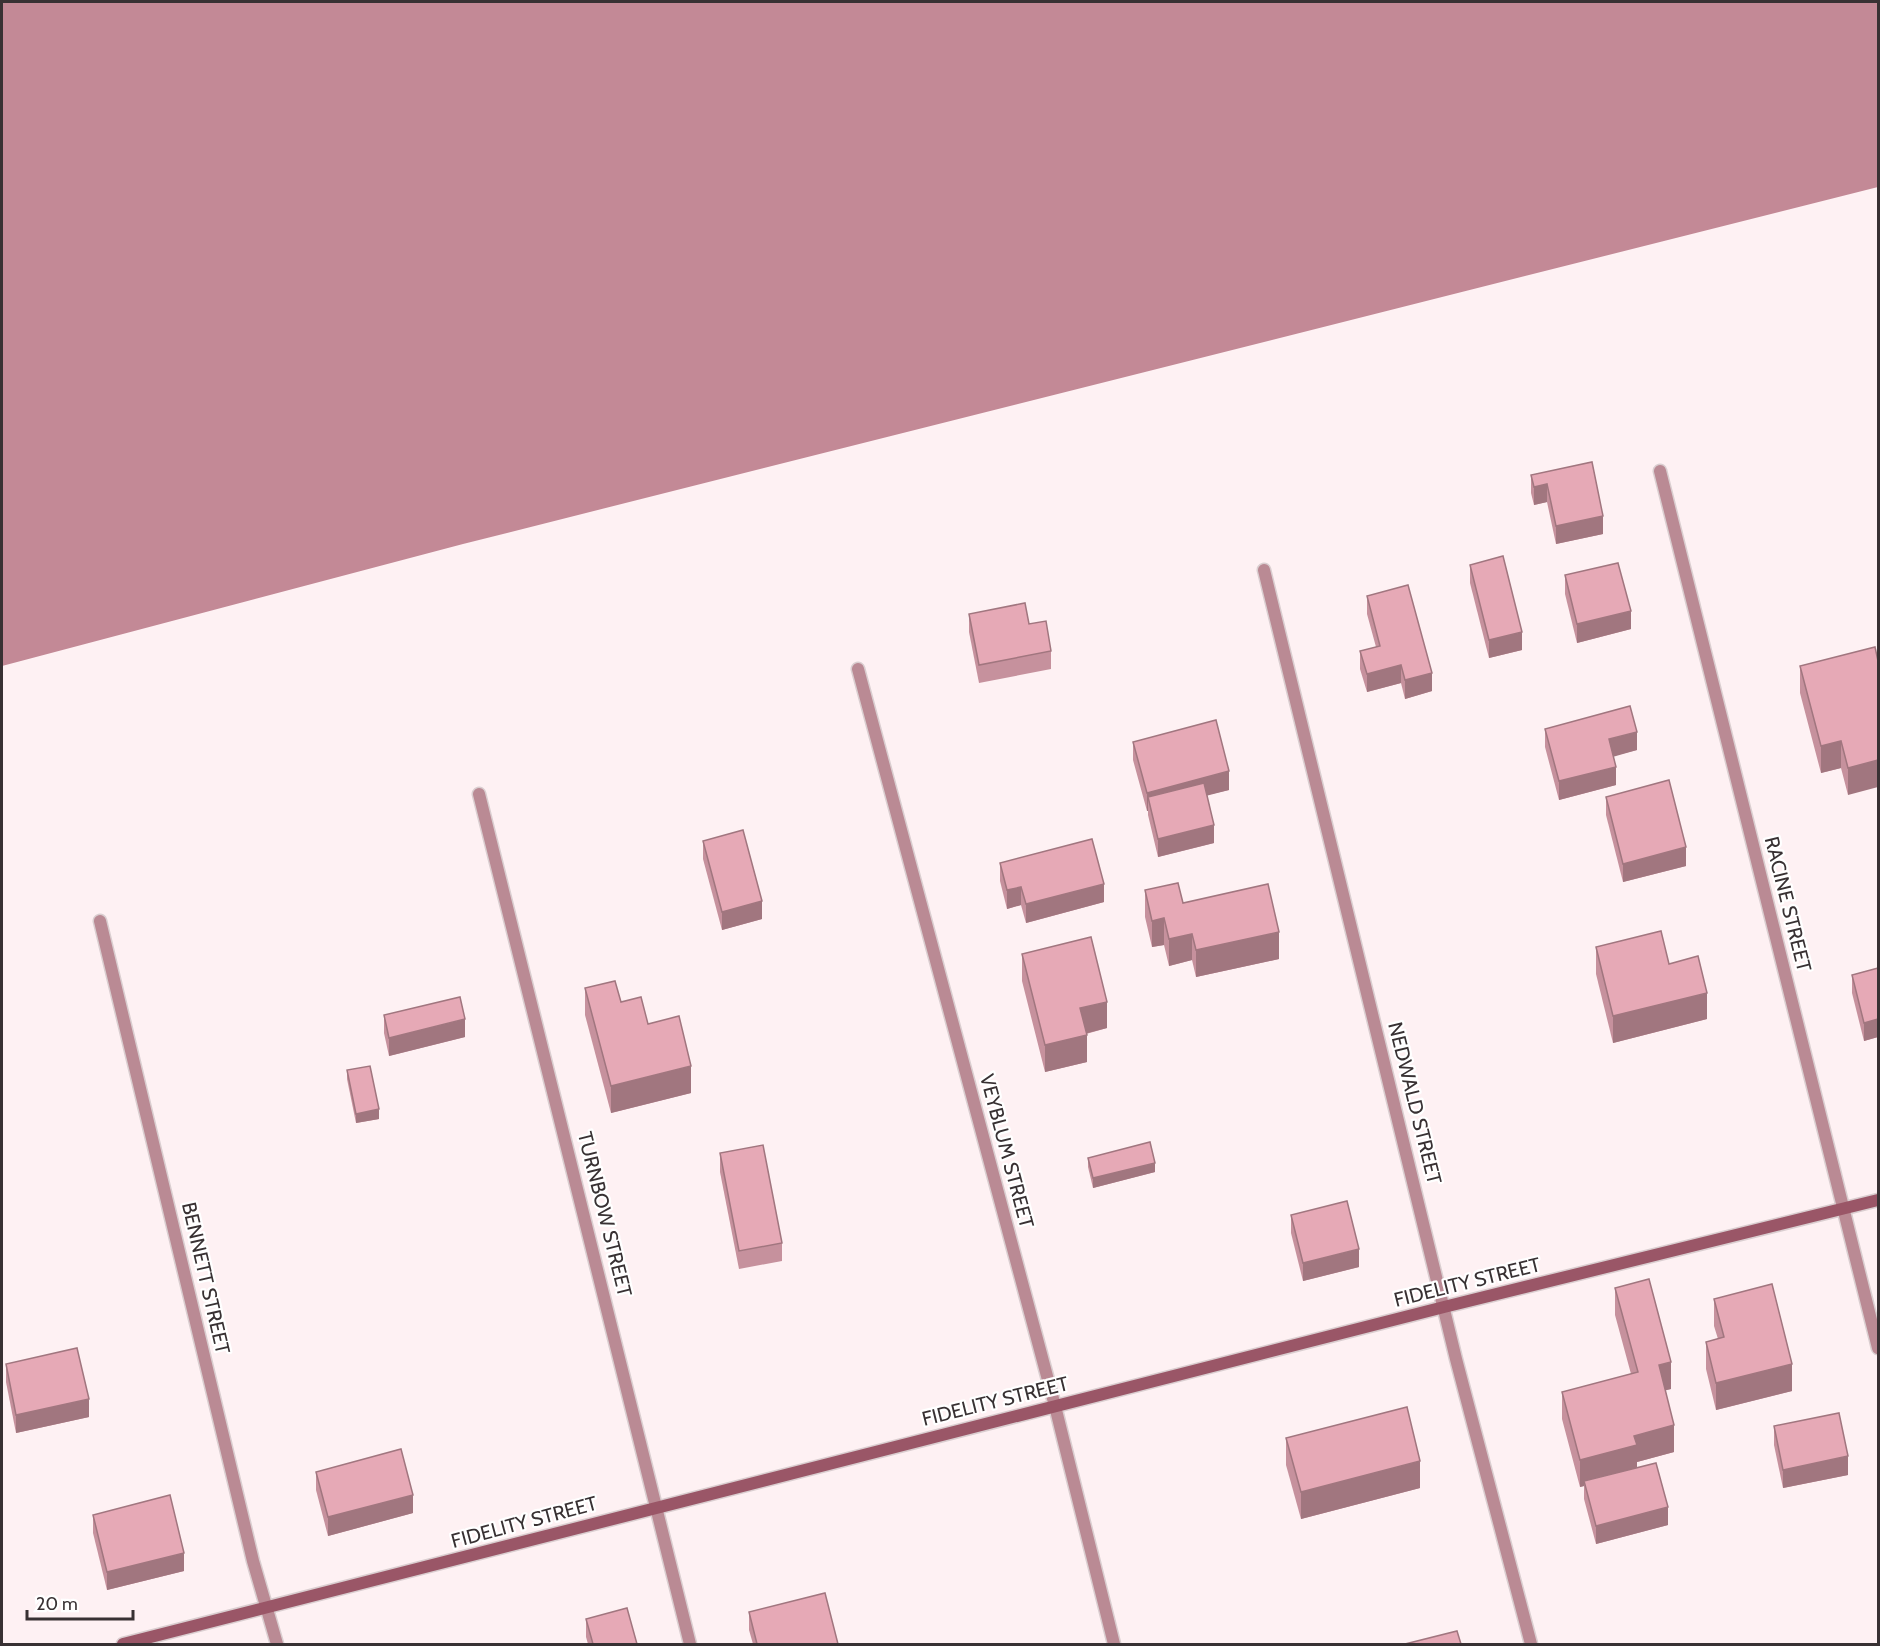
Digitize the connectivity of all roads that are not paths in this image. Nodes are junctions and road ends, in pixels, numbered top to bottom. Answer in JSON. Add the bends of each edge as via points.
{"nodes":[{"id":1,"x":1660,"y":471,"type":"dead end"},
{"id":2,"x":1264,"y":570,"type":"dead end"},
{"id":3,"x":858,"y":669,"type":"dead end"},
{"id":4,"x":479,"y":794,"type":"dead end"},
{"id":5,"x":100,"y":921,"type":"dead end"},
{"id":6,"x":1878,"y":1200,"type":"edge"},
{"id":7,"x":1843,"y":1210,"type":"junction"},
{"id":8,"x":1444,"y":1307,"type":"junction"},
{"id":9,"x":1878,"y":1348,"type":"edge"},
{"id":10,"x":1055,"y":1406,"type":"junction"},
{"id":11,"x":656,"y":1508,"type":"junction"},
{"id":12,"x":268,"y":1609,"type":"junction"},
{"id":13,"x":123,"y":1644,"type":"edge"},
{"id":14,"x":277,"y":1644,"type":"edge"},
{"id":15,"x":690,"y":1644,"type":"edge"},
{"id":16,"x":1114,"y":1644,"type":"edge"},
{"id":17,"x":1531,"y":1644,"type":"edge"}],
"edges":[{"from":1,"to":7,"type":"street","name":"RACINE STREET"},
{"from":2,"to":8,"type":"street","name":"NEDWALD STREET"},
{"from":3,"to":10,"type":"street","name":"VEYBLUM STREET"},
{"from":4,"to":11,"type":"street","name":"TURNBOW STREET"},
{"from":5,"to":12,"type":"street","name":"BENNETT STREET","via":[[250,1549]]},
{"from":6,"to":7,"type":"main road","name":"FIDELITY STREET"},
{"from":7,"to":8,"type":"main road","name":"FIDELITY STREET"},
{"from":7,"to":9,"type":"street","name":"RACINE STREET"},
{"from":8,"to":10,"type":"main road","name":"FIDELITY STREET"},
{"from":8,"to":17,"type":"street","name":"NEDWALD STREET"},
{"from":10,"to":11,"type":"main road","name":"FIDELITY STREET"},
{"from":10,"to":16,"type":"street","name":"VEYBLUM STREET"},
{"from":11,"to":12,"type":"main road","name":"FIDELITY STREET"},
{"from":11,"to":15,"type":"street","name":"TURNBOW STREET"},
{"from":12,"to":13,"type":"main road","name":"FIDELITY STREET"},
{"from":12,"to":14,"type":"street","name":"BENNETT STREET"}]}
